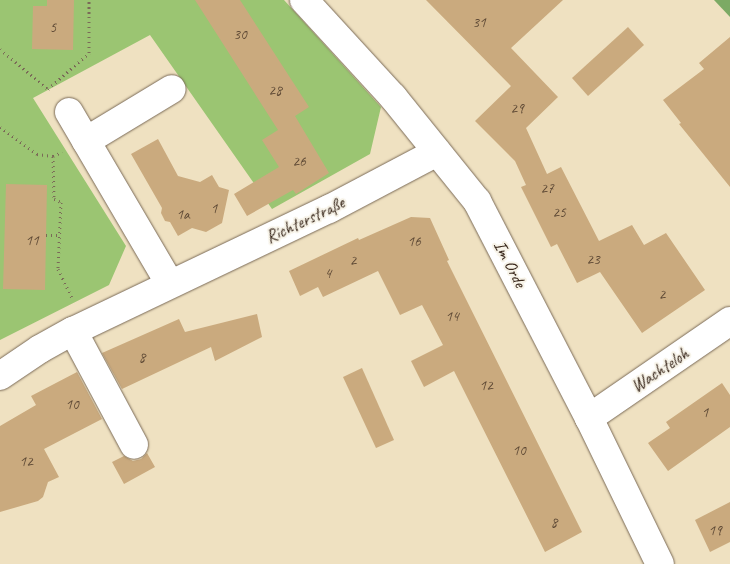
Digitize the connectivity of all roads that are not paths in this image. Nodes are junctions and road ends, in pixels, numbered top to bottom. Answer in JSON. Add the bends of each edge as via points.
{"nodes":[{"id":1,"x":304,"y":0,"type":"edge"},
{"id":2,"x":172,"y":89,"type":"dead end"},
{"id":3,"x":69,"y":112,"type":"road end"},
{"id":4,"x":86,"y":141,"type":"junction"},
{"id":5,"x":437,"y":152,"type":"junction"},
{"id":6,"x":170,"y":284,"type":"junction"},
{"id":7,"x":730,"y":321,"type":"edge"},
{"id":8,"x":80,"y":328,"type":"junction"},
{"id":9,"x":0,"y":376,"type":"edge"},
{"id":10,"x":589,"y":418,"type":"junction"},
{"id":11,"x":134,"y":446,"type":"dead end"},
{"id":12,"x":660,"y":564,"type":"edge"}],
"edges":[{"from":1,"to":5,"type":"street","name":"Im Orde","via":[[393,97]]},
{"from":2,"to":4,"type":"street"},
{"from":3,"to":4,"type":"street"},
{"from":4,"to":6,"type":"street"},
{"from":5,"to":6,"type":"street","name":"Richterstraße","via":[[328,209]]},
{"from":5,"to":10,"type":"street","name":"Im Orde","via":[[477,202]]},
{"from":6,"to":8,"type":"street","name":"Richterstraße"},
{"from":7,"to":10,"type":"street","name":"Wachteloh"},
{"from":8,"to":9,"type":"street","name":"Richterstraße","via":[[40,349]]},
{"from":8,"to":11,"type":"street"},
{"from":10,"to":12,"type":"street","name":"Im Orde"}]}
